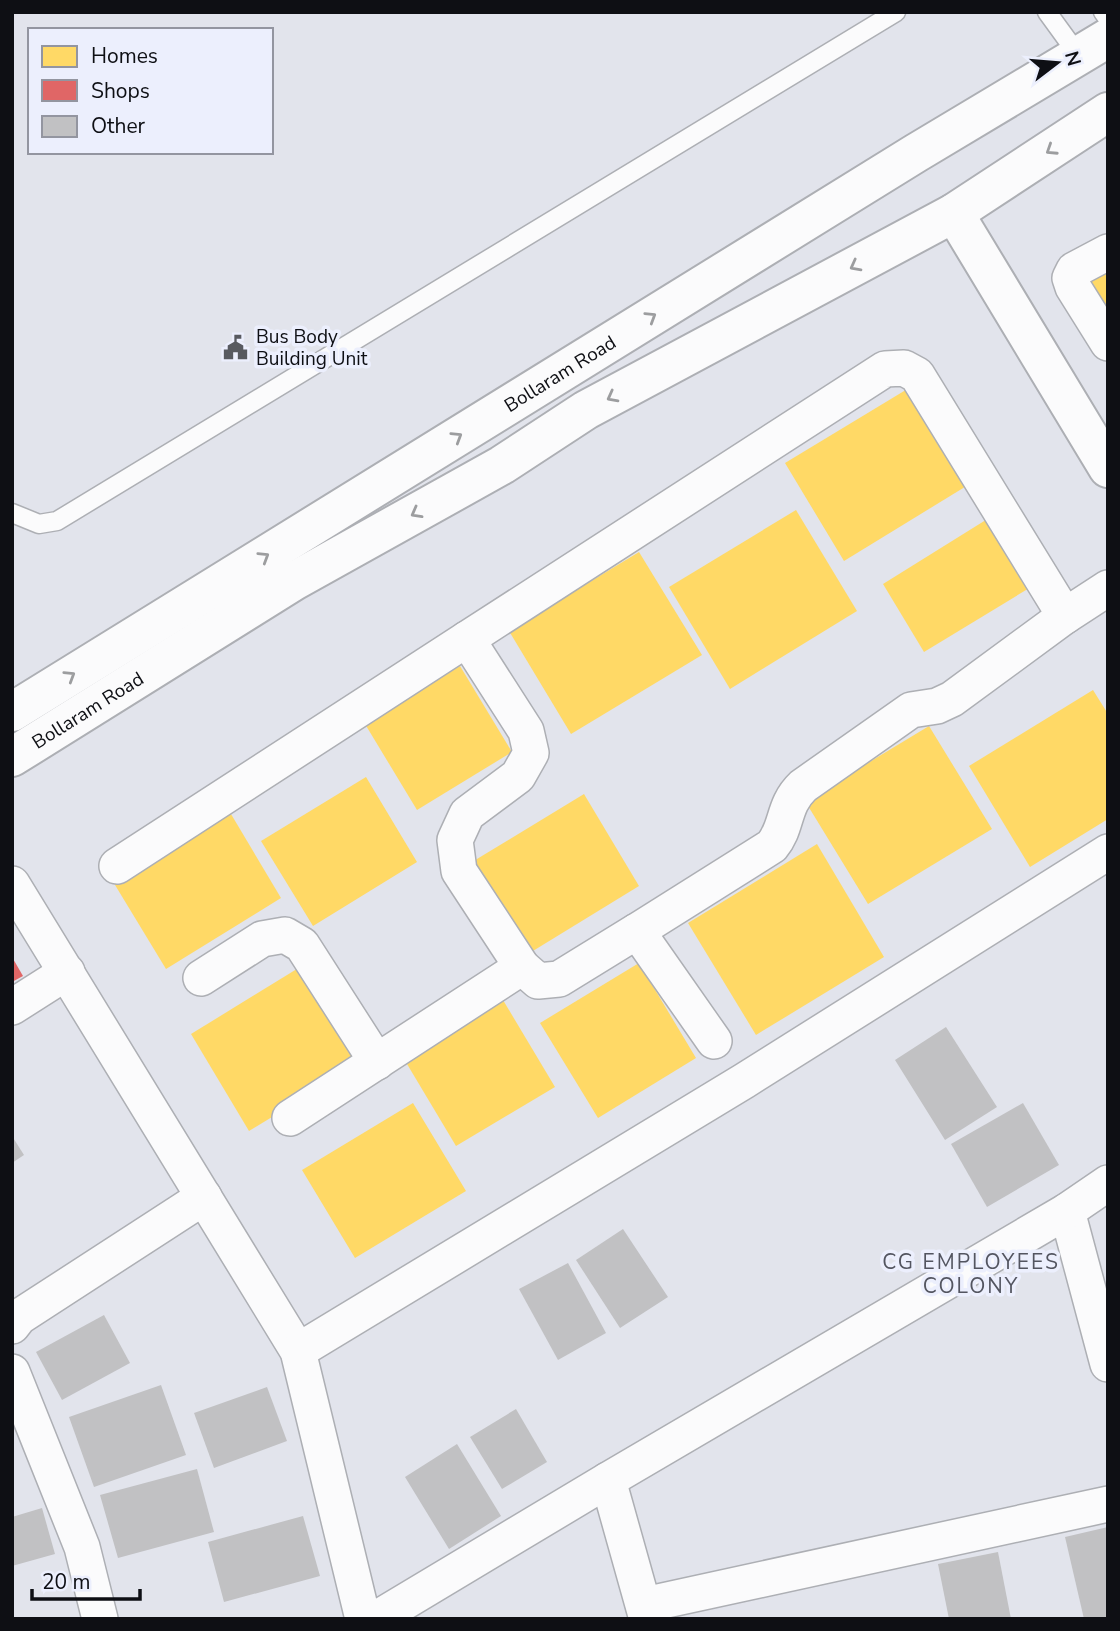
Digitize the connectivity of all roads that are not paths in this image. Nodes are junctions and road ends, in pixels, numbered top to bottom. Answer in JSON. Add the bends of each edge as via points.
{"nodes":[{"id":1,"x":897,"y":12,"type":"edge"},
{"id":2,"x":1047,"y":12,"type":"edge"},
{"id":3,"x":1103,"y":12,"type":"edge"},
{"id":4,"x":1108,"y":19,"type":"edge"},
{"id":5,"x":1093,"y":47,"type":"edge"},
{"id":6,"x":1108,"y":112,"type":"edge"},
{"id":7,"x":954,"y":213,"type":"junction"},
{"id":8,"x":1108,"y":252,"type":"edge"},
{"id":9,"x":1108,"y":343,"type":"edge"},
{"id":10,"x":1108,"y":468,"type":"edge"},
{"id":11,"x":12,"y":513,"type":"edge"},
{"id":12,"x":1108,"y":588,"type":"edge"},
{"id":13,"x":1065,"y":615,"type":"junction"},
{"id":14,"x":467,"y":639,"type":"junction"},
{"id":15,"x":12,"y":712,"type":"edge"},
{"id":16,"x":12,"y":758,"type":"edge"},
{"id":17,"x":1108,"y":852,"type":"edge"},
{"id":18,"x":117,"y":866,"type":"dead end"},
{"id":19,"x":12,"y":884,"type":"edge"},
{"id":20,"x":637,"y":931,"type":"junction"},
{"id":21,"x":522,"y":967,"type":"junction"},
{"id":22,"x":67,"y":972,"type":"junction"},
{"id":23,"x":201,"y":978,"type":"dead end"},
{"id":24,"x":12,"y":1007,"type":"edge"},
{"id":25,"x":714,"y":1041,"type":"dead end"},
{"id":26,"x":377,"y":1062,"type":"junction"},
{"id":27,"x":290,"y":1118,"type":"dead end"},
{"id":28,"x":1108,"y":1183,"type":"edge"},
{"id":29,"x":204,"y":1197,"type":"junction"},
{"id":30,"x":1067,"y":1211,"type":"junction"},
{"id":31,"x":12,"y":1325,"type":"edge"},
{"id":32,"x":298,"y":1351,"type":"junction"},
{"id":33,"x":1108,"y":1364,"type":"edge"},
{"id":34,"x":12,"y":1373,"type":"edge"},
{"id":35,"x":608,"y":1480,"type":"junction"},
{"id":36,"x":1108,"y":1504,"type":"edge"},
{"id":37,"x":646,"y":1612,"type":"edge"},
{"id":38,"x":100,"y":1619,"type":"edge"},
{"id":39,"x":363,"y":1619,"type":"edge"},
{"id":40,"x":376,"y":1619,"type":"edge"}],
"edges":[{"from":1,"to":11,"type":"lane","via":[[57,522],[39,524]]},
{"from":2,"to":5,"type":"lane"},
{"from":3,"to":4,"type":"lane"},
{"from":15,"to":5,"type":"main road","name":"Bollaram Road","one_way":true},
{"from":6,"to":7,"type":"main road","name":"Bollaram Road","one_way":true},
{"from":7,"to":10,"type":"main road"},
{"from":7,"to":16,"type":"main road","name":"Bollaram Road","one_way":true,"via":[[586,410],[502,465],[294,581]]},
{"from":8,"to":9,"type":"street","via":[[1074,270],[1070,278]]},
{"from":12,"to":13,"type":"street"},
{"from":13,"to":14,"type":"street","via":[[917,375],[904,368],[885,369]]},
{"from":13,"to":20,"type":"street","via":[[952,699],[911,710],[803,786],[792,796],[772,846]]},
{"from":14,"to":18,"type":"street"},
{"from":14,"to":21,"type":"street","via":[[526,731],[530,753],[518,776],[467,814],[456,840],[459,871]]},
{"from":17,"to":32,"type":"street","via":[[744,1081]]},
{"from":19,"to":22,"type":"street"},
{"from":20,"to":21,"type":"street","via":[[559,979],[538,981]]},
{"from":20,"to":25,"type":"street"},
{"from":21,"to":26,"type":"street"},
{"from":22,"to":24,"type":"street"},
{"from":22,"to":29,"type":"street"},
{"from":23,"to":26,"type":"street","via":[[262,939],[285,935],[302,945]]},
{"from":26,"to":27,"type":"street"},
{"from":28,"to":30,"type":"street"},
{"from":29,"to":31,"type":"street"},
{"from":29,"to":32,"type":"street"},
{"from":30,"to":33,"type":"street"},
{"from":30,"to":35,"type":"street"},
{"from":32,"to":39,"type":"street"},
{"from":34,"to":38,"type":"street","via":[[82,1547]]},
{"from":35,"to":37,"type":"street"},
{"from":35,"to":40,"type":"street"},
{"from":36,"to":37,"type":"street"}]}
